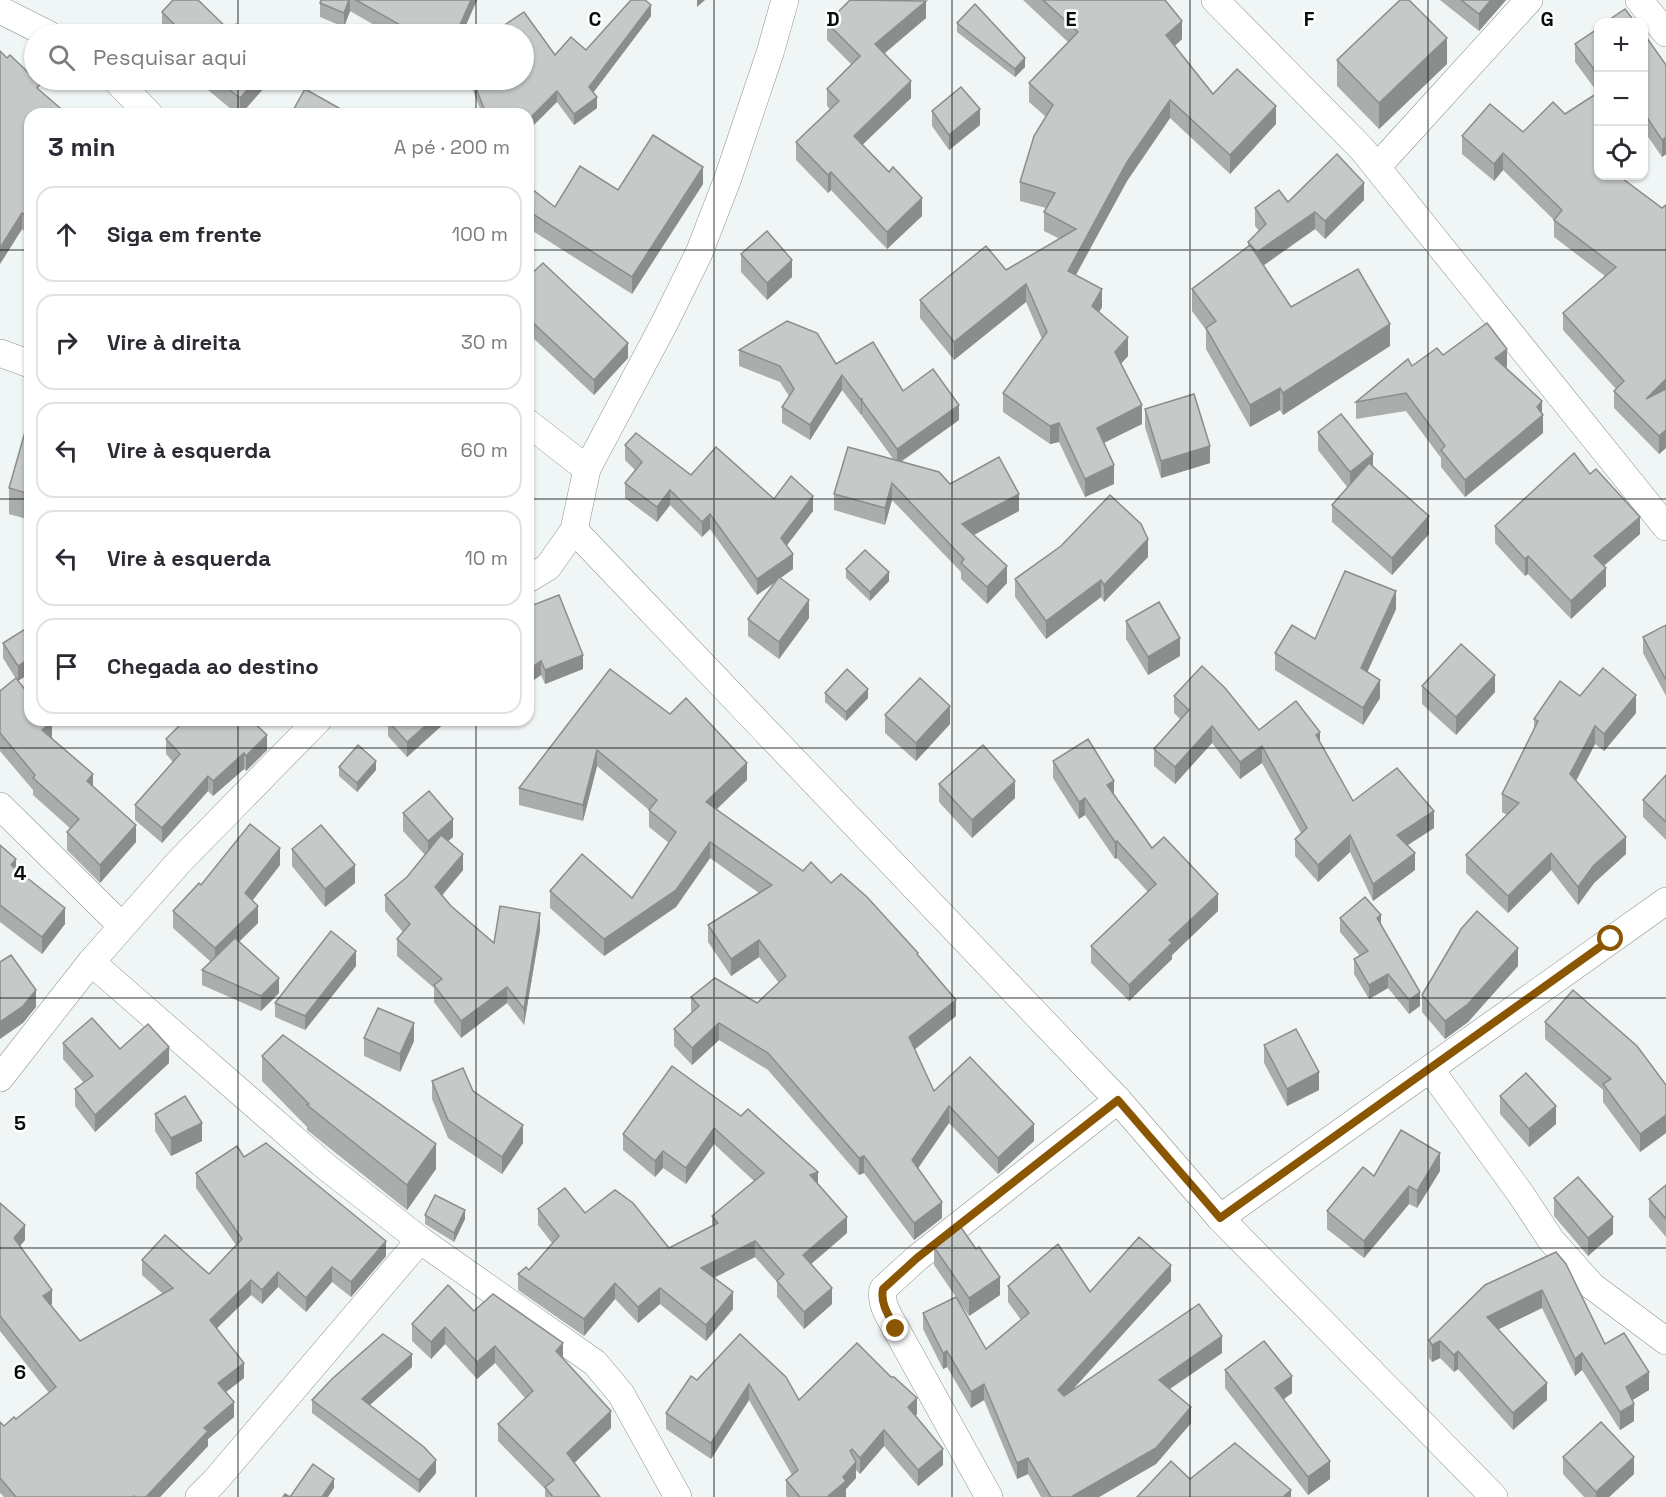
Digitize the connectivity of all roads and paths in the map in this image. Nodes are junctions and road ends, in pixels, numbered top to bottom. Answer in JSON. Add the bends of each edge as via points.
{"nodes":[{"id":1,"x":785,"y":0,"type":"edge"},
{"id":2,"x":1215,"y":0,"type":"edge"},
{"id":3,"x":1529,"y":0,"type":"edge"},
{"id":4,"x":1638,"y":0,"type":"edge"},
{"id":5,"x":0,"y":10,"type":"edge"},
{"id":6,"x":28,"y":24,"type":"edge"},
{"id":7,"x":1666,"y":33,"type":"edge"},
{"id":8,"x":126,"y":90,"type":"edge"},
{"id":9,"x":143,"y":108,"type":"edge"},
{"id":10,"x":1377,"y":167,"type":"junction"},
{"id":11,"x":0,"y":354,"type":"edge"},
{"id":12,"x":24,"y":362,"type":"edge"},
{"id":13,"x":534,"y":428,"type":"edge"},
{"id":14,"x":587,"y":469,"type":"junction"},
{"id":15,"x":1666,"y":527,"type":"edge"},
{"id":16,"x":574,"y":530,"type":"junction"},
{"id":17,"x":534,"y":575,"type":"edge"},
{"id":18,"x":312,"y":726,"type":"edge"},
{"id":19,"x":0,"y":806,"type":"edge"},
{"id":20,"x":1666,"y":901,"type":"edge"},
{"id":21,"x":122,"y":927,"type":"junction"},
{"id":22,"x":91,"y":962,"type":"junction"},
{"id":23,"x":1430,"y":1069,"type":"junction"},
{"id":24,"x":0,"y":1078,"type":"edge"},
{"id":25,"x":1118,"y":1100,"type":"junction"},
{"id":26,"x":1220,"y":1218,"type":"junction"},
{"id":27,"x":420,"y":1240,"type":"junction"},
{"id":28,"x":1666,"y":1341,"type":"edge"},
{"id":29,"x":199,"y":1497,"type":"edge"},
{"id":30,"x":678,"y":1497,"type":"edge"},
{"id":31,"x":989,"y":1497,"type":"edge"},
{"id":32,"x":1494,"y":1497,"type":"edge"}],
"edges":[{"from":1,"to":14,"type":"street","via":[[732,168],[699,253]]},
{"from":2,"to":10,"type":"street"},
{"from":3,"to":10,"type":"street"},
{"from":4,"to":7,"type":"street"},
{"from":5,"to":6,"type":"street"},
{"from":8,"to":9,"type":"street"},
{"from":10,"to":15,"type":"street"},
{"from":11,"to":12,"type":"street"},
{"from":13,"to":14,"type":"street"},
{"from":14,"to":16,"type":"street"},
{"from":16,"to":17,"type":"street","via":[[548,567]]},
{"from":16,"to":25,"type":"street"},
{"from":18,"to":21,"type":"street","via":[[179,862]]},
{"from":19,"to":21,"type":"street"},
{"from":20,"to":23,"type":"street"},
{"from":21,"to":22,"type":"street"},
{"from":22,"to":24,"type":"street"},
{"from":22,"to":27,"type":"street","via":[[325,1166]]},
{"from":23,"to":26,"type":"street"},
{"from":23,"to":28,"type":"street","via":[[1551,1240],[1592,1286]]},
{"from":25,"to":26,"type":"street"},
{"from":25,"to":31,"type":"street","via":[[883,1289],[884,1305],[892,1321]]},
{"from":26,"to":32,"type":"street"},
{"from":27,"to":29,"type":"street"},
{"from":27,"to":30,"type":"street","via":[[595,1363],[621,1394]]}]}
